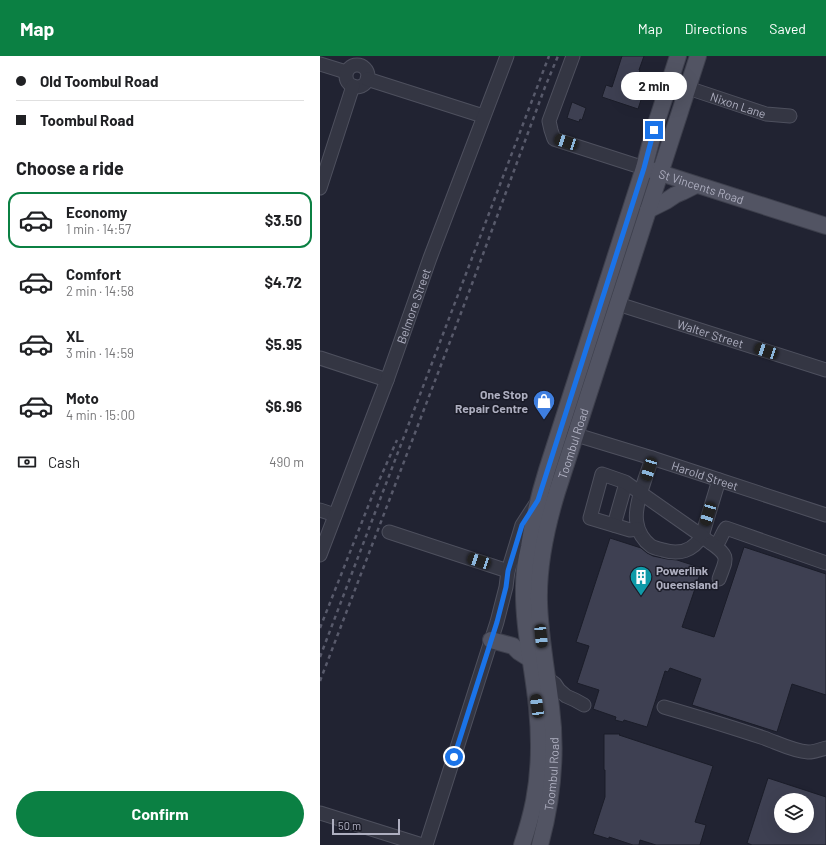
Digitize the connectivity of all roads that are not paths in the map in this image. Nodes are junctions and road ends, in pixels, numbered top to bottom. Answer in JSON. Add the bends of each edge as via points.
{"nodes":[{"id":1,"x":506,"y":56,"type":"edge"},
{"id":2,"x":573,"y":56,"type":"edge"},
{"id":3,"x":678,"y":56,"type":"edge"},
{"id":4,"x":698,"y":56,"type":"edge"},
{"id":5,"x":361,"y":61,"type":"edge"},
{"id":6,"x":320,"y":64,"type":"edge"},
{"id":7,"x":346,"y":72,"type":"junction"},
{"id":8,"x":367,"y":78,"type":"junction"},
{"id":9,"x":353,"y":86,"type":"junction"},
{"id":10,"x":688,"y":88,"type":"junction"},
{"id":11,"x":483,"y":116,"type":"junction"},
{"id":12,"x":790,"y":116,"type":"dead end"},
{"id":13,"x":644,"y":168,"type":"junction"},
{"id":14,"x":660,"y":173,"type":"junction"},
{"id":15,"x":696,"y":184,"type":"junction"},
{"id":16,"x":320,"y":188,"type":"edge"},
{"id":17,"x":648,"y":210,"type":"junction"},
{"id":18,"x":826,"y":226,"type":"edge"},
{"id":19,"x":618,"y":304,"type":"junction"},
{"id":20,"x":320,"y":358,"type":"edge"},
{"id":21,"x":826,"y":370,"type":"edge"},
{"id":22,"x":387,"y":380,"type":"junction"},
{"id":23,"x":560,"y":430,"type":"junction"},
{"id":24,"x":576,"y":434,"type":"junction"},
{"id":25,"x":652,"y":458,"type":"junction"},
{"id":26,"x":719,"y":480,"type":"junction"},
{"id":27,"x":626,"y":483,"type":"junction"},
{"id":28,"x":641,"y":494,"type":"junction"},
{"id":29,"x":538,"y":500,"type":"junction"},
{"id":30,"x":320,"y":510,"type":"edge"},
{"id":31,"x":335,"y":515,"type":"junction"},
{"id":32,"x":826,"y":515,"type":"edge"},
{"id":33,"x":614,"y":525,"type":"junction"},
{"id":34,"x":638,"y":529,"type":"junction"},
{"id":35,"x":389,"y":532,"type":"dead end"},
{"id":36,"x":706,"y":540,"type":"junction"},
{"id":37,"x":320,"y":556,"type":"edge"},
{"id":38,"x":826,"y":563,"type":"edge"},
{"id":39,"x":508,"y":571,"type":"junction"},
{"id":40,"x":720,"y":579,"type":"dead end"},
{"id":41,"x":491,"y":640,"type":"junction"},
{"id":42,"x":530,"y":659,"type":"junction"},
{"id":43,"x":547,"y":678,"type":"junction"},
{"id":44,"x":566,"y":696,"type":"junction"},
{"id":45,"x":584,"y":705,"type":"dead end"},
{"id":46,"x":664,"y":707,"type":"dead end"},
{"id":47,"x":551,"y":708,"type":"junction"},
{"id":48,"x":826,"y":748,"type":"edge"},
{"id":49,"x":320,"y":812,"type":"edge"},
{"id":50,"x":422,"y":845,"type":"edge"},
{"id":51,"x":426,"y":845,"type":"edge"},
{"id":52,"x":522,"y":845,"type":"edge"},
{"id":53,"x":540,"y":845,"type":"edge"}],
"edges":[{"from":1,"to":11,"type":"street","name":"Belmore Street"},
{"from":2,"to":13,"type":"street","name":"St Vincents Road","via":[[549,121],[554,139]]},
{"from":3,"to":13,"type":"main road","name":"Toombul Road"},
{"from":4,"to":10,"type":"main road","name":"Toombul Road"},
{"from":5,"to":7,"type":"street"},
{"from":5,"to":8,"type":"street"},
{"from":6,"to":7,"type":"street"},
{"from":7,"to":9,"type":"street","via":[[348,82]]},
{"from":8,"to":9,"type":"street","via":[[360,86]]},
{"from":8,"to":11,"type":"street"},
{"from":9,"to":16,"type":"street"},
{"from":10,"to":12,"type":"street","name":"Nixon Lane","via":[[766,114]]},
{"from":10,"to":14,"type":"main road","name":"Toombul Road"},
{"from":11,"to":22,"type":"street","name":"Belmore Street"},
{"from":13,"to":14,"type":"main road","name":"St Vincents Road"},
{"from":13,"to":23,"type":"main road","name":"Toombul Road"},
{"from":14,"to":15,"type":"main road","name":"St Vincents Road"},
{"from":14,"to":17,"type":"main road","name":"Toombul Road"},
{"from":15,"to":17,"type":"main road"},
{"from":15,"to":18,"type":"main road","name":"St Vincents Road"},
{"from":17,"to":19,"type":"main road","name":"Toombul Road"},
{"from":19,"to":21,"type":"street","name":"Walter Street"},
{"from":19,"to":24,"type":"main road","name":"Toombul Road"},
{"from":20,"to":22,"type":"street"},
{"from":22,"to":31,"type":"street","name":"Belmore Street"},
{"from":23,"to":24,"type":"street","name":"Harold Street"},
{"from":23,"to":29,"type":"main road","name":"Toombul Road"},
{"from":24,"to":25,"type":"street","name":"Harold Street"},
{"from":24,"to":43,"type":"main road","name":"Toombul Road","via":[[552,509],[541,562],[539,600]]},
{"from":25,"to":26,"type":"street","name":"Harold Street"},
{"from":25,"to":28,"type":"street"},
{"from":26,"to":32,"type":"street","name":"Harold Street"},
{"from":26,"to":36,"type":"street"},
{"from":27,"to":28,"type":"street"},
{"from":27,"to":33,"type":"street"},
{"from":27,"to":33,"type":"street","via":[[602,474],[590,518]]},
{"from":28,"to":34,"type":"street","via":[[636,514]]},
{"from":28,"to":36,"type":"street"},
{"from":29,"to":39,"type":"street","via":[[522,525]]},
{"from":29,"to":42,"type":"main road","name":"Toombul Road","via":[[525,566],[524,585]]},
{"from":30,"to":31,"type":"street"},
{"from":31,"to":37,"type":"street","name":"Belmore Street"},
{"from":33,"to":34,"type":"street","via":[[630,530]]},
{"from":34,"to":36,"type":"street","via":[[651,546],[670,552],[688,550],[699,541]]},
{"from":35,"to":39,"type":"street"},
{"from":36,"to":38,"type":"street","via":[[717,544],[726,528]]},
{"from":36,"to":40,"type":"street","via":[[718,548],[725,557]]},
{"from":39,"to":41,"type":"street"},
{"from":41,"to":42,"type":"main road","via":[[514,646]]},
{"from":41,"to":51,"type":"street"},
{"from":42,"to":52,"type":"main road","name":"Toombul Road","via":[[539,741],[534,800]]},
{"from":43,"to":44,"type":"street"},
{"from":43,"to":47,"type":"main road","name":"Toombul Road"},
{"from":44,"to":45,"type":"street"},
{"from":44,"to":47,"type":"street"},
{"from":46,"to":48,"type":"street","via":[[795,749],[808,752]]},
{"from":47,"to":53,"type":"main road","name":"Toombul Road","via":[[554,743],[552,780],[548,814]]},
{"from":49,"to":50,"type":"street"}]}
